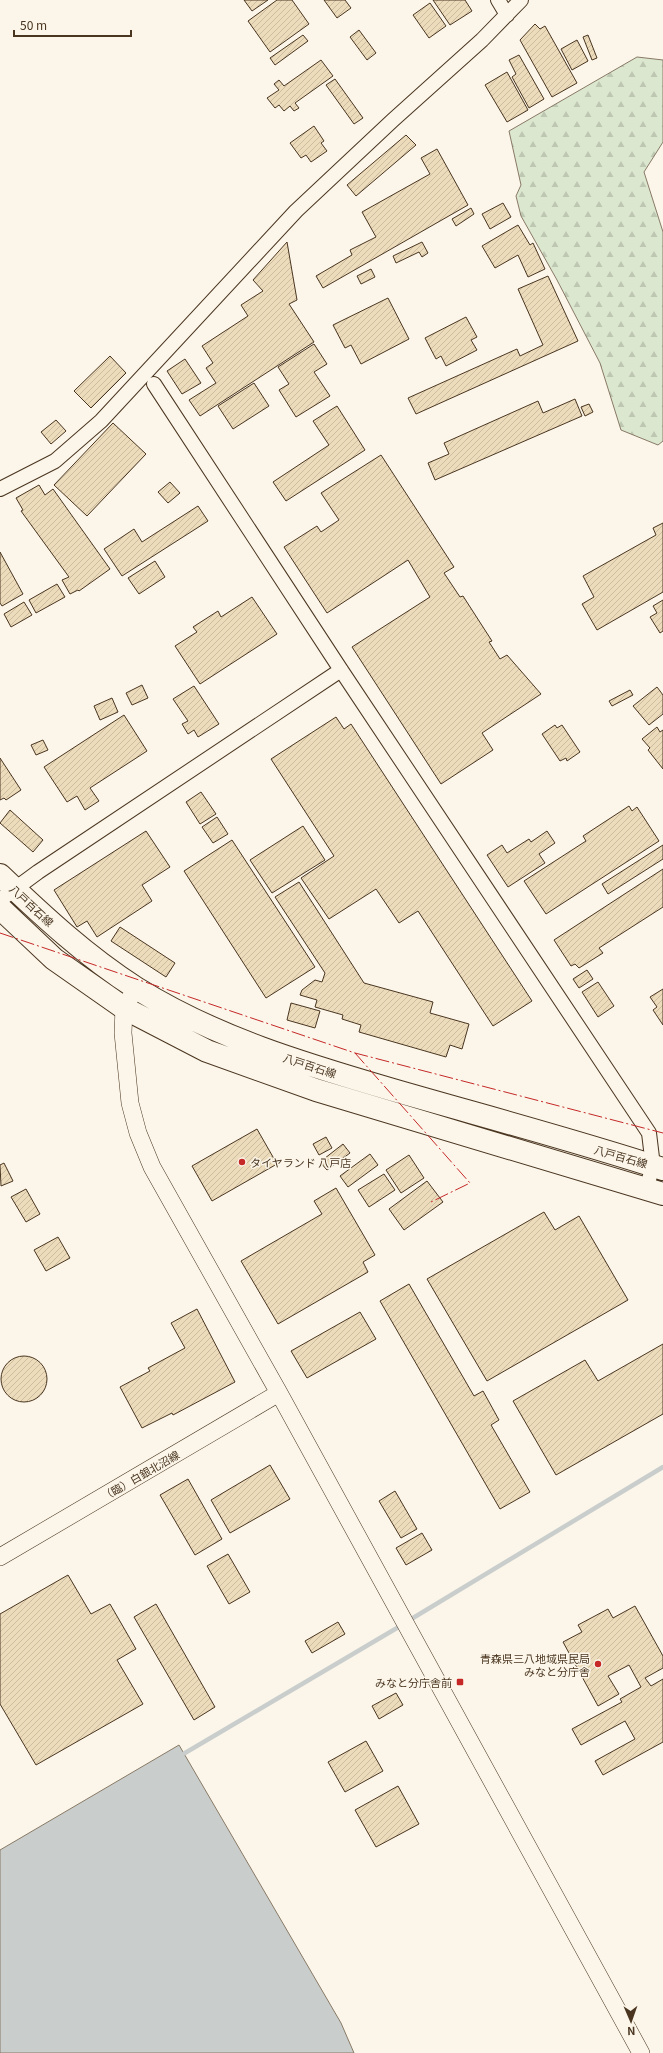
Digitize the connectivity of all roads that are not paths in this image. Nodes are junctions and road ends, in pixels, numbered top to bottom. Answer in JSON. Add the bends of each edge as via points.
{"nodes":[{"id":1,"x":498,"y":0,"type":"edge"},
{"id":2,"x":521,"y":0,"type":"edge"},
{"id":3,"x":507,"y":15,"type":"junction"},
{"id":4,"x":154,"y":384,"type":"dead end"},
{"id":5,"x":0,"y":488,"type":"edge"},
{"id":6,"x":341,"y":670,"type":"junction"},
{"id":7,"x":5,"y":888,"type":"edge"},
{"id":8,"x":0,"y":908,"type":"edge"},
{"id":9,"x":136,"y":988,"type":"junction"},
{"id":10,"x":124,"y":1008,"type":"junction"},
{"id":11,"x":658,"y":1167,"type":"edge"},
{"id":12,"x":654,"y":1192,"type":"edge"},
{"id":13,"x":279,"y":1393,"type":"junction"},
{"id":14,"x":0,"y":1557,"type":"edge"},
{"id":15,"x":641,"y":2053,"type":"edge"}],
"edges":[{"from":1,"to":3,"type":"street"},
{"from":2,"to":3,"type":"street"},
{"from":3,"to":5,"type":"street","via":[[296,211],[101,420],[55,461]]},
{"from":4,"to":6,"type":"street"},
{"from":6,"to":7,"type":"street"},
{"from":6,"to":11,"type":"street","via":[[625,1095],[649,1133]]},
{"from":7,"to":9,"type":"main road","name":"八戸百石線","via":[[72,942]]},
{"from":8,"to":10,"type":"main road","name":"八戸百石線","via":[[54,959]]},
{"from":9,"to":10,"type":"street"},
{"from":9,"to":11,"type":"main road","name":"八戸百石線","via":[[204,1025],[253,1046],[315,1067]]},
{"from":10,"to":12,"type":"main road","name":"八戸百石線","via":[[207,1051],[256,1070]]},
{"from":10,"to":13,"type":"street","via":[[123,1033],[130,1103],[138,1133],[152,1167]]},
{"from":11,"to":12,"type":"street"},
{"from":13,"to":14,"type":"street","name":"（臨）白銀北沼線"},
{"from":13,"to":15,"type":"street"}]}
